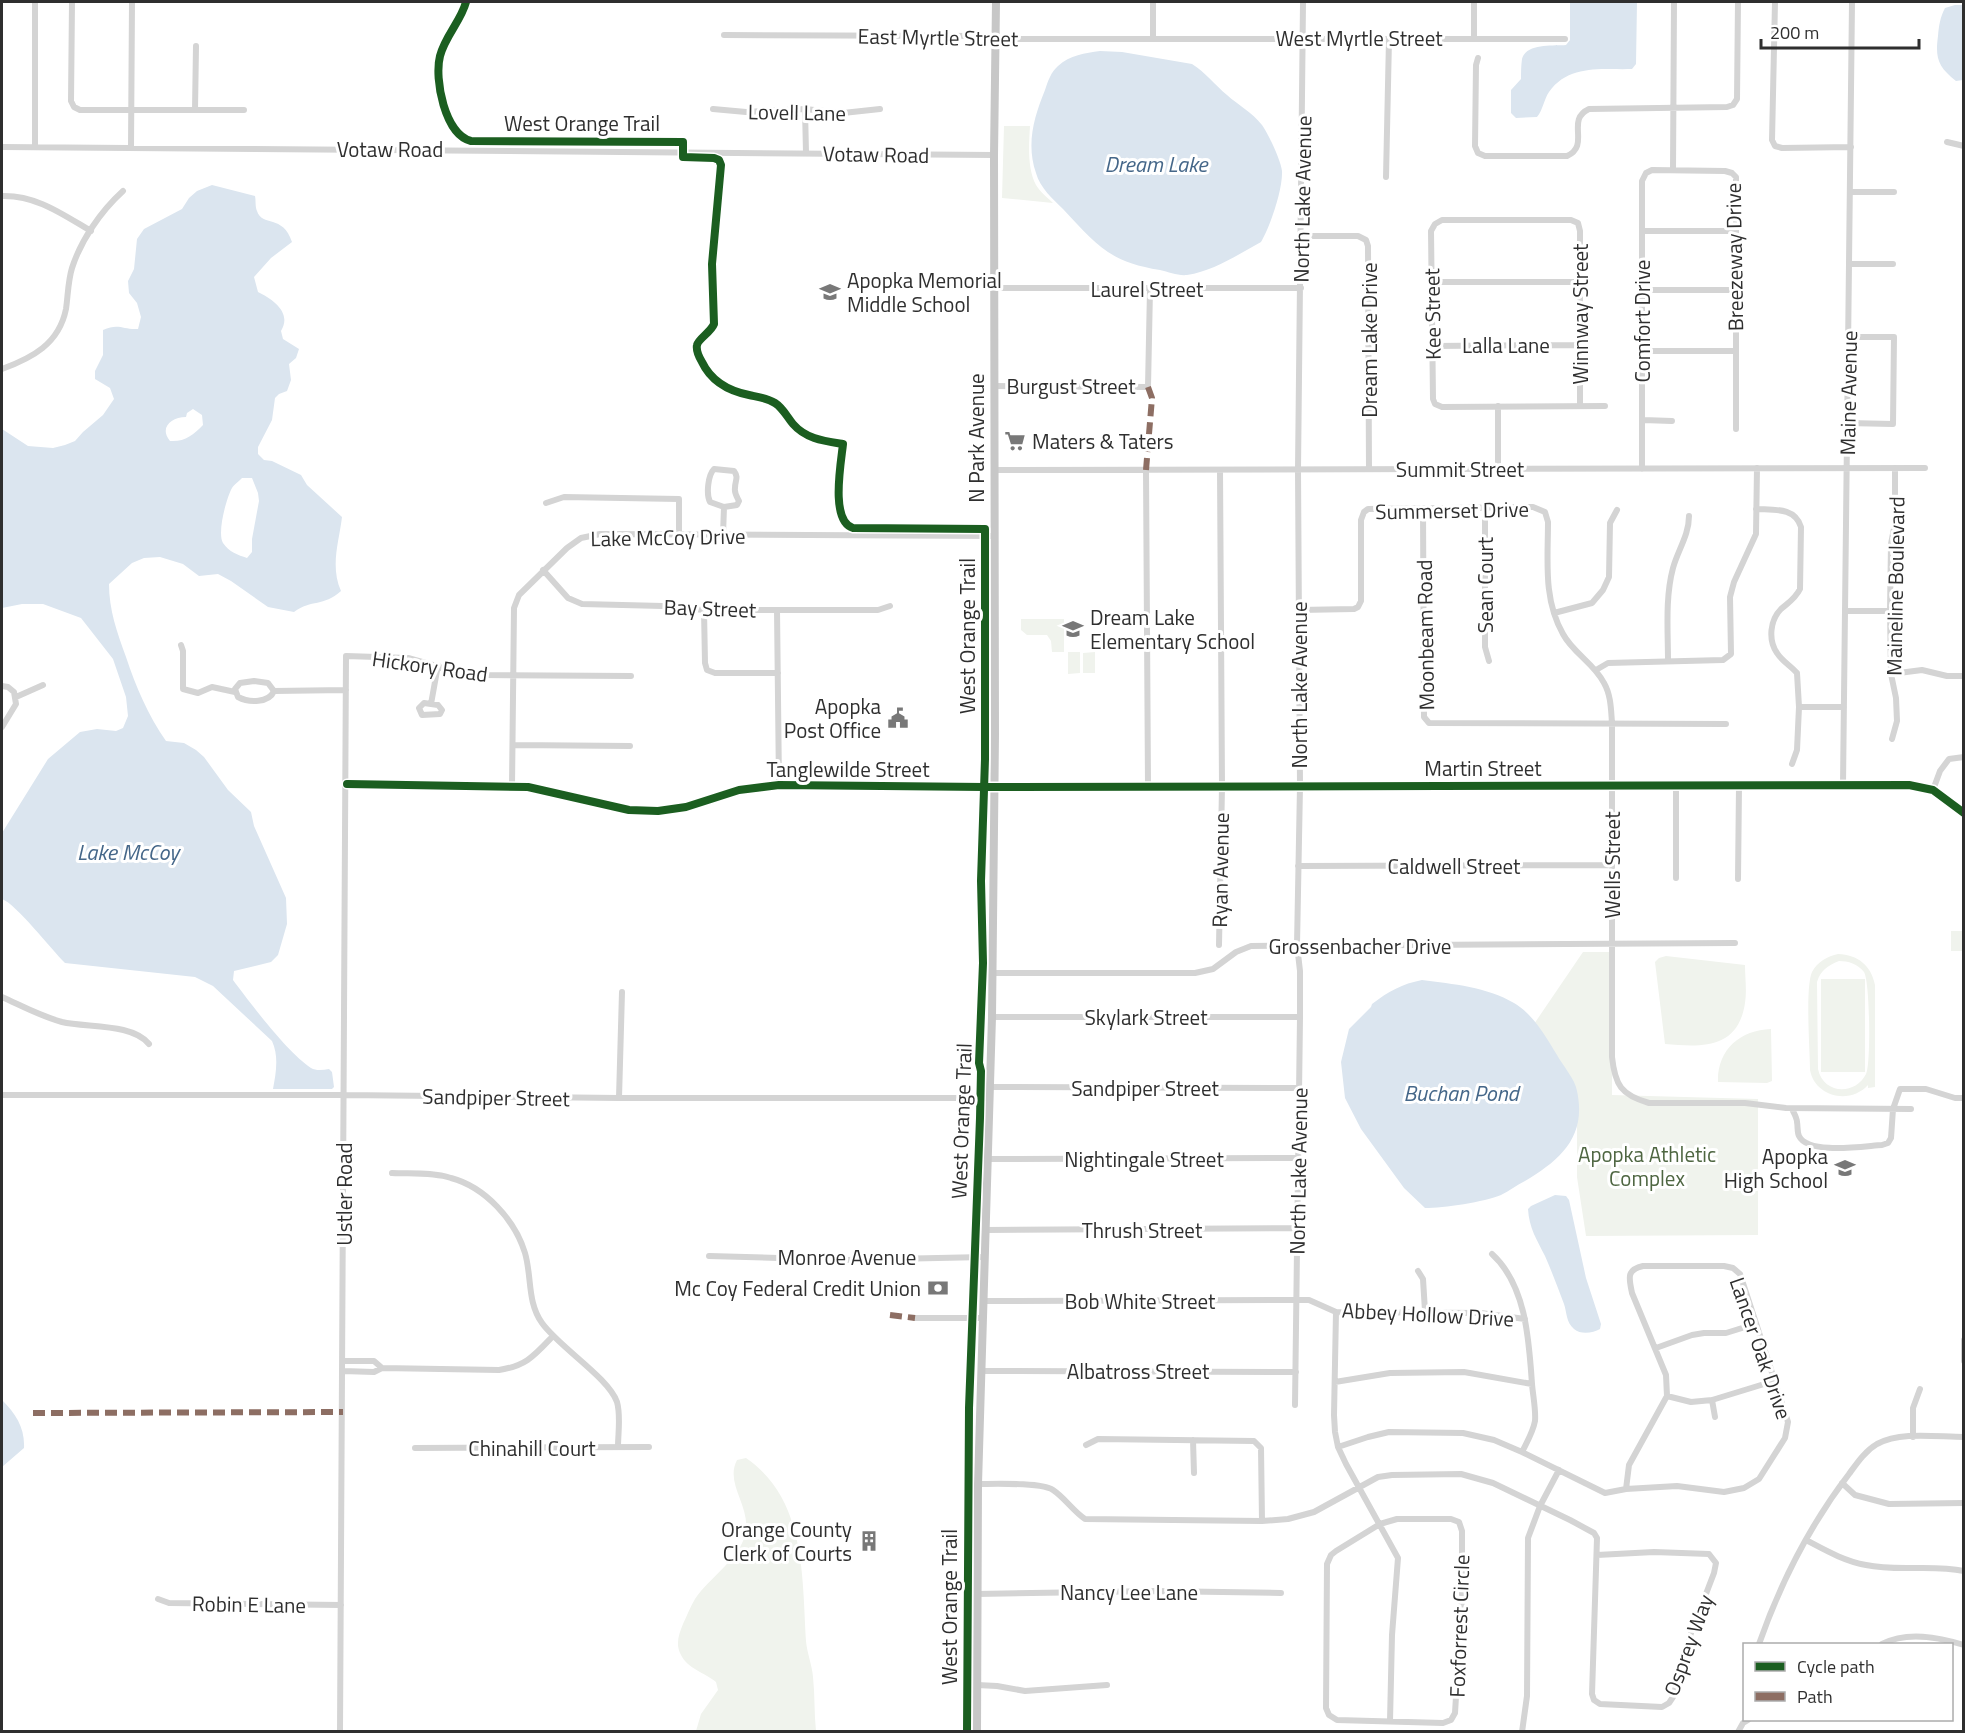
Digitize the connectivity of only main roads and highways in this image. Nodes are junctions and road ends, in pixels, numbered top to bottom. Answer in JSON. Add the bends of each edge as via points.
{"nodes":[{"id":1,"x":996,"y":2,"type":"edge"},
{"id":2,"x":977,"y":1731,"type":"edge"}],
"edges":[{"from":1,"to":2,"type":"main road","name":"N Park Avenue","via":[[993,973],[978,1484]]}]}
